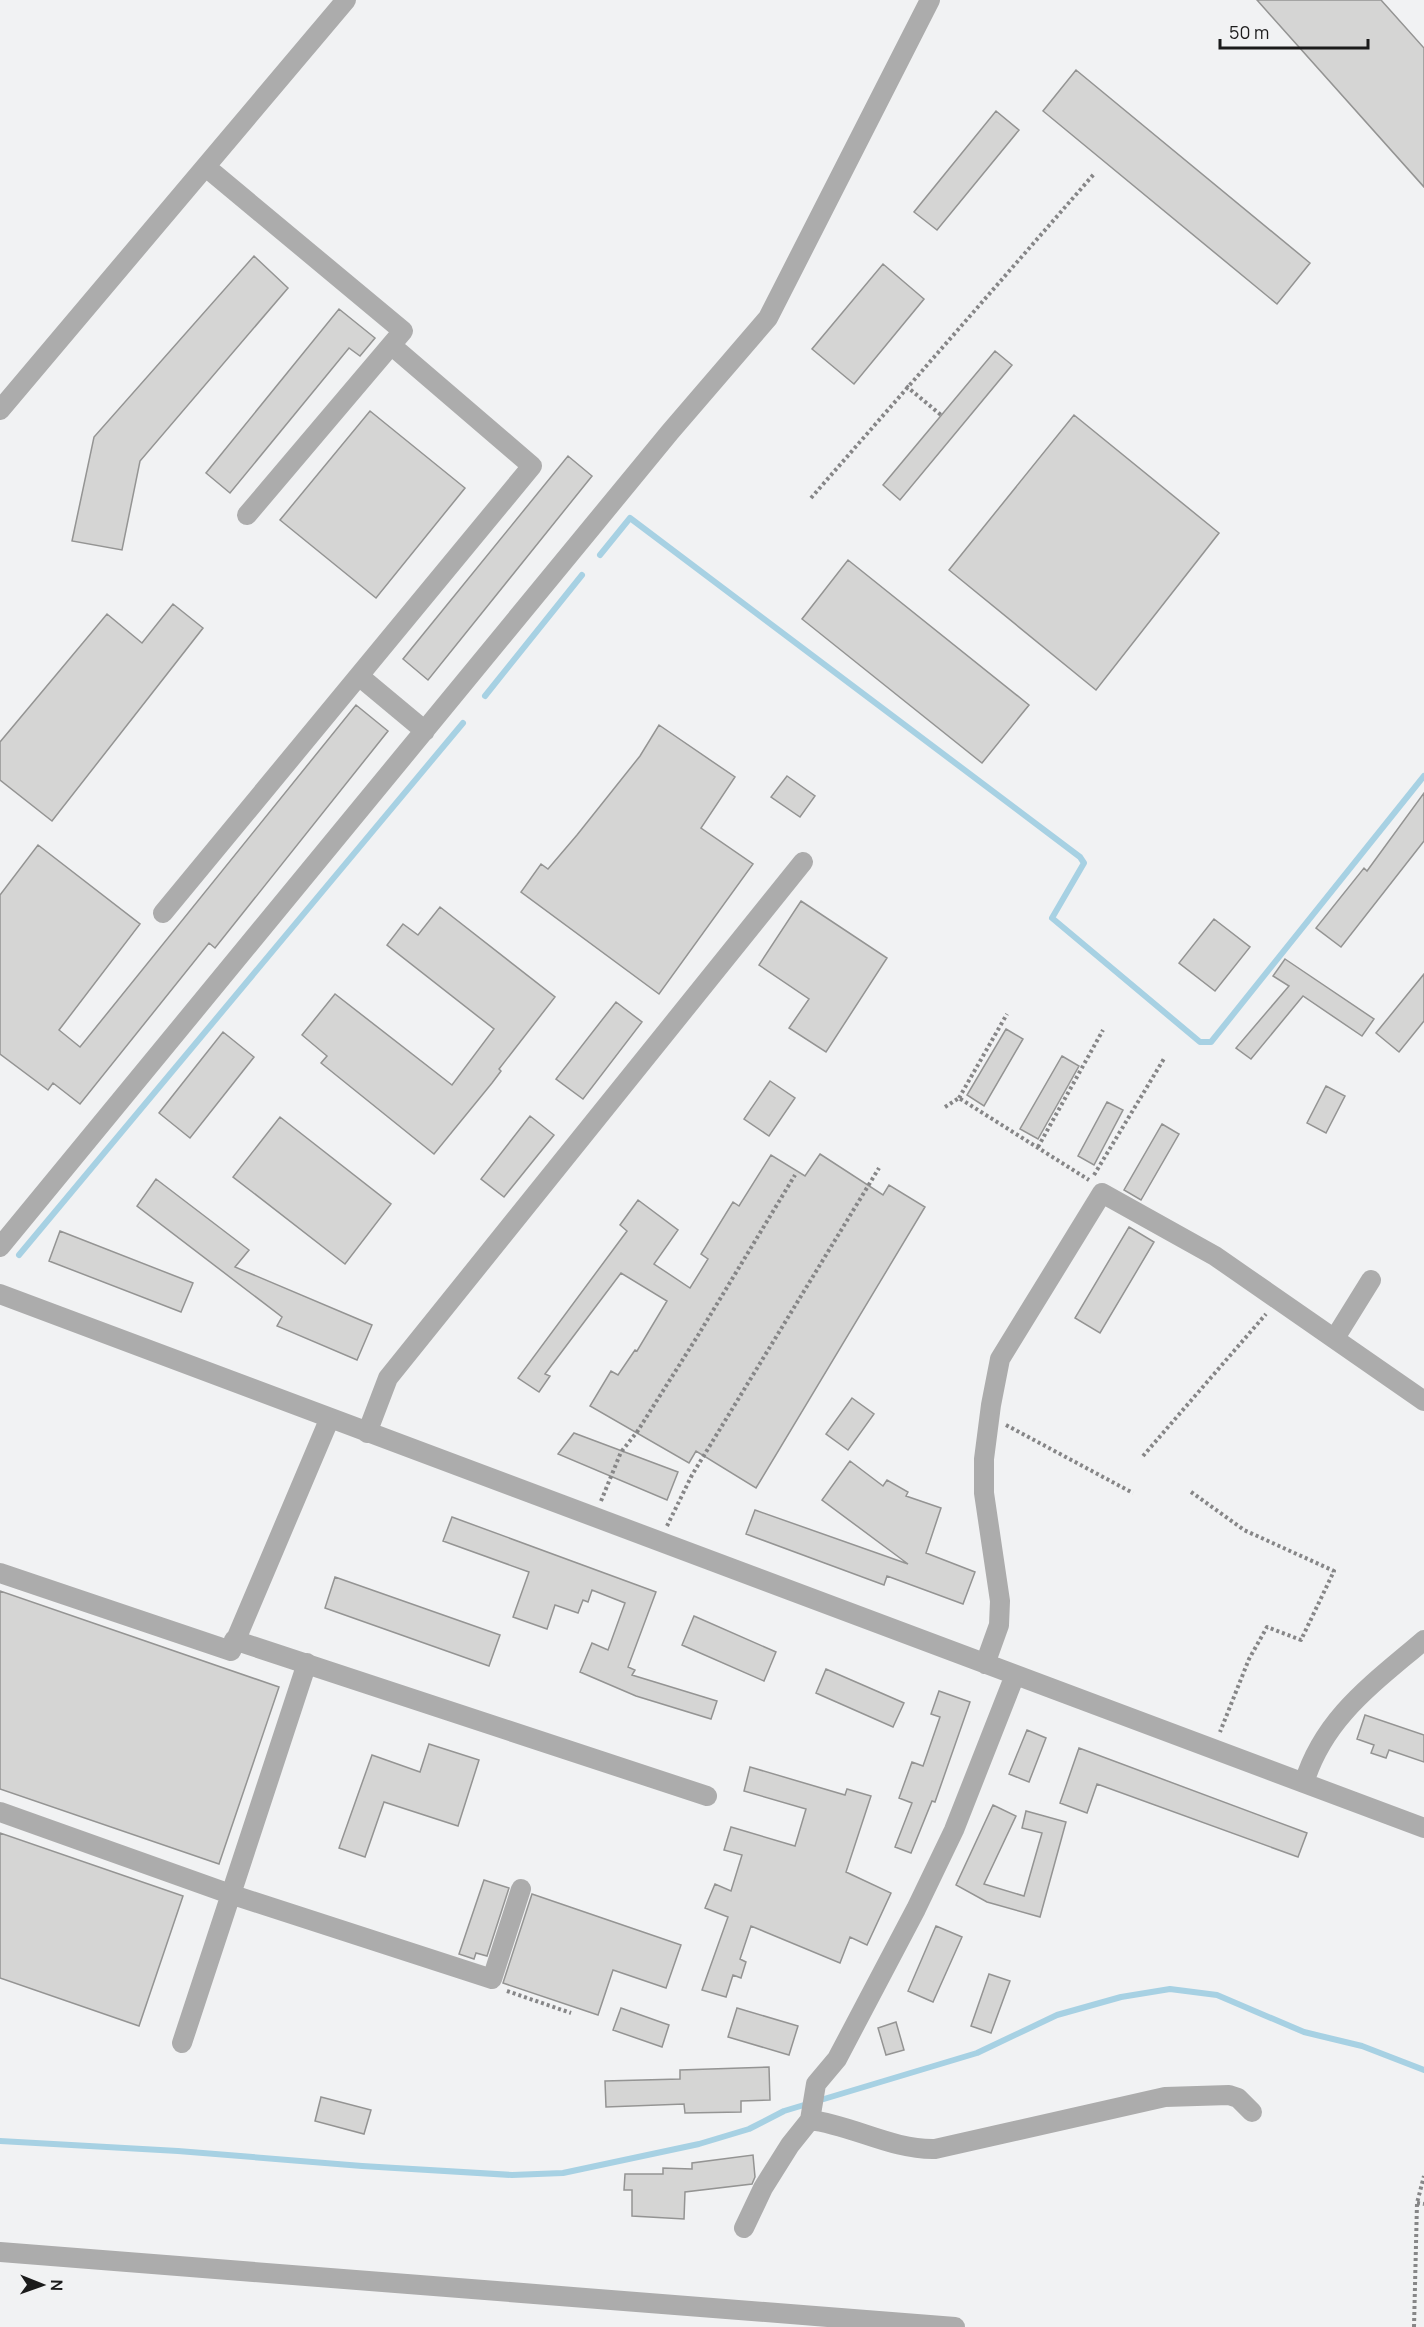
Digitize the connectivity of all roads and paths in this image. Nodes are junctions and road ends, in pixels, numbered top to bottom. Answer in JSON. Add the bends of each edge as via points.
{"nodes":[{"id":1,"x":346,"y":0,"type":"edge"},
{"id":2,"x":930,"y":0,"type":"edge"},
{"id":3,"x":206,"y":167,"type":"junction"},
{"id":4,"x":1094,"y":174,"type":"dead end"},
{"id":5,"x":391,"y":345,"type":"junction"},
{"id":6,"x":906,"y":386,"type":"junction"},
{"id":7,"x":0,"y":409,"type":"edge"},
{"id":8,"x":941,"y":415,"type":"dead end"},
{"id":9,"x":811,"y":498,"type":"dead end"},
{"id":10,"x":247,"y":515,"type":"dead end"},
{"id":11,"x":359,"y":676,"type":"junction"},
{"id":12,"x":425,"y":731,"type":"junction"},
{"id":13,"x":803,"y":862,"type":"dead end"},
{"id":14,"x":163,"y":913,"type":"dead end"},
{"id":15,"x":1007,"y":1014,"type":"dead end"},
{"id":16,"x":1103,"y":1030,"type":"dead end"},
{"id":17,"x":1165,"y":1057,"type":"dead end"},
{"id":18,"x":959,"y":1098,"type":"junction"},
{"id":19,"x":945,"y":1107,"type":"dead end"},
{"id":20,"x":1038,"y":1147,"type":"junction"},
{"id":21,"x":879,"y":1168,"type":"dead end"},
{"id":22,"x":795,"y":1175,"type":"dead end"},
{"id":23,"x":1097,"y":1187,"type":"junction"},
{"id":24,"x":0,"y":1247,"type":"edge"},
{"id":25,"x":1371,"y":1280,"type":"dead end"},
{"id":26,"x":0,"y":1294,"type":"edge"},
{"id":27,"x":1278,"y":1299,"type":"junction"},
{"id":28,"x":1335,"y":1338,"type":"junction"},
{"id":29,"x":1424,"y":1401,"type":"edge"},
{"id":30,"x":989,"y":1416,"type":"junction"},
{"id":31,"x":329,"y":1420,"type":"junction"},
{"id":32,"x":367,"y":1433,"type":"junction"},
{"id":33,"x":1143,"y":1456,"type":"dead end"},
{"id":34,"x":1191,"y":1492,"type":"dead end"},
{"id":35,"x":1132,"y":1493,"type":"dead end"},
{"id":36,"x":594,"y":1518,"type":"junction"},
{"id":37,"x":660,"y":1542,"type":"junction"},
{"id":38,"x":0,"y":1573,"type":"edge"},
{"id":39,"x":234,"y":1640,"type":"junction"},
{"id":40,"x":1424,"y":1640,"type":"edge"},
{"id":41,"x":307,"y":1663,"type":"junction"},
{"id":42,"x":985,"y":1664,"type":"junction"},
{"id":43,"x":1015,"y":1675,"type":"junction"},
{"id":44,"x":1214,"y":1750,"type":"junction"},
{"id":45,"x":1304,"y":1783,"type":"junction"},
{"id":46,"x":707,"y":1796,"type":"dead end"},
{"id":47,"x":0,"y":1812,"type":"edge"},
{"id":48,"x":1424,"y":1828,"type":"edge"},
{"id":49,"x":521,"y":1889,"type":"dead end"},
{"id":50,"x":230,"y":1894,"type":"junction"},
{"id":51,"x":492,"y":1979,"type":"junction"},
{"id":52,"x":571,"y":2013,"type":"dead end"},
{"id":53,"x":182,"y":2043,"type":"dead end"},
{"id":54,"x":1252,"y":2112,"type":"dead end"},
{"id":55,"x":810,"y":2120,"type":"junction"},
{"id":56,"x":1424,"y":2176,"type":"edge"},
{"id":57,"x":1417,"y":2203,"type":"junction"},
{"id":58,"x":1424,"y":2204,"type":"edge"},
{"id":59,"x":744,"y":2228,"type":"dead end"},
{"id":60,"x":0,"y":2252,"type":"edge"},
{"id":61,"x":733,"y":2319,"type":"edge"},
{"id":62,"x":955,"y":2327,"type":"edge"},
{"id":63,"x":1414,"y":2327,"type":"edge"}],
"edges":[{"from":1,"to":3,"type":"street"},
{"from":2,"to":12,"type":"street","via":[[768,318]]},
{"from":3,"to":5,"type":"street","via":[[403,331]]},
{"from":3,"to":7,"type":"street"},
{"from":4,"to":6,"type":"path"},
{"from":5,"to":10,"type":"street"},
{"from":5,"to":11,"type":"street","via":[[532,466]]},
{"from":6,"to":8,"type":"path"},
{"from":6,"to":9,"type":"path"},
{"from":11,"to":12,"type":"street"},
{"from":11,"to":14,"type":"street"},
{"from":12,"to":24,"type":"street"},
{"from":13,"to":32,"type":"street","via":[[388,1378]]},
{"from":15,"to":18,"type":"path"},
{"from":16,"to":20,"type":"path"},
{"from":17,"to":23,"type":"path"},
{"from":18,"to":19,"type":"path"},
{"from":18,"to":20,"type":"path"},
{"from":20,"to":23,"type":"path"},
{"from":21,"to":37,"type":"path","via":[[692,1475]]},
{"from":22,"to":36,"type":"path","via":[[691,1347],[621,1452]]},
{"from":23,"to":27,"type":"street","via":[[1215,1256]]},
{"from":23,"to":30,"type":"street","via":[[1000,1359]]},
{"from":25,"to":28,"type":"street"},
{"from":26,"to":31,"type":"street"},
{"from":27,"to":28,"type":"street"},
{"from":27,"to":33,"type":"path"},
{"from":28,"to":29,"type":"street"},
{"from":30,"to":35,"type":"path"},
{"from":30,"to":42,"type":"street","via":[[984,1493],[1000,1601],[999,1624]]},
{"from":31,"to":32,"type":"street"},
{"from":31,"to":39,"type":"street"},
{"from":32,"to":36,"type":"street"},
{"from":34,"to":44,"type":"path","via":[[1244,1530],[1334,1571],[1301,1640],[1267,1627],[1249,1659]]},
{"from":36,"to":37,"type":"street"},
{"from":37,"to":42,"type":"street"},
{"from":38,"to":39,"type":"street","via":[[231,1651]]},
{"from":39,"to":41,"type":"street"},
{"from":40,"to":45,"type":"street","via":[[1343,1713],[1320,1742]]},
{"from":41,"to":46,"type":"street"},
{"from":41,"to":50,"type":"street"},
{"from":42,"to":43,"type":"street"},
{"from":43,"to":44,"type":"street"},
{"from":43,"to":55,"type":"street","via":[[949,1839],[916,1909],[837,2059],[821,2075],[813,2091]]},
{"from":44,"to":45,"type":"street"},
{"from":45,"to":48,"type":"street"},
{"from":47,"to":50,"type":"street"},
{"from":49,"to":51,"type":"street"},
{"from":50,"to":51,"type":"street"},
{"from":50,"to":53,"type":"street"},
{"from":51,"to":52,"type":"path","via":[[493,1987]]},
{"from":54,"to":55,"type":"street","via":[[1229,2095],[1164,2097],[935,2149],[917,2148],[857,2134],[830,2122]]},
{"from":55,"to":59,"type":"street","via":[[763,2188]]},
{"from":56,"to":57,"type":"path"},
{"from":57,"to":58,"type":"path"},
{"from":57,"to":63,"type":"path"},
{"from":60,"to":61,"type":"street"},
{"from":61,"to":62,"type":"street"}]}
